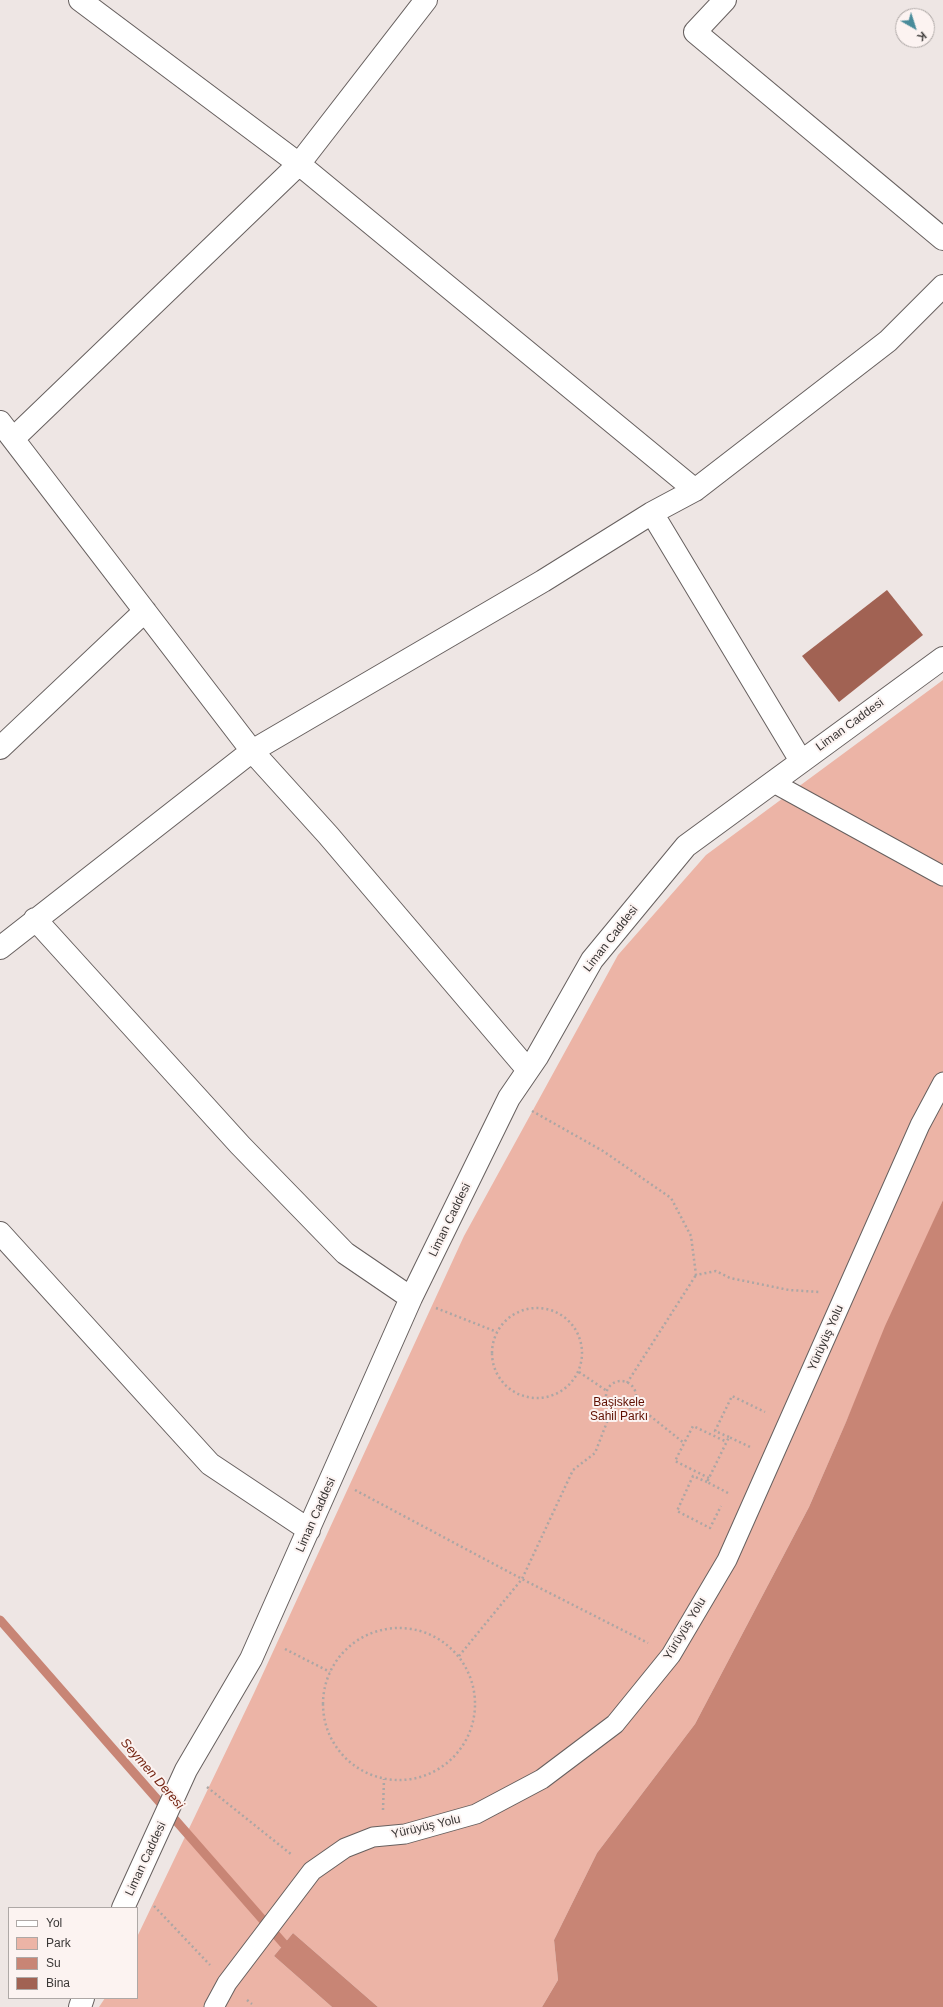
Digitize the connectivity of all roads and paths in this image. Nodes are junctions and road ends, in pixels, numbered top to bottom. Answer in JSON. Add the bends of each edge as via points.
{"nodes":[{"id":1,"x":426,"y":0,"type":"edge"},
{"id":2,"x":725,"y":0,"type":"edge"},
{"id":3,"x":92,"y":3,"type":"edge"},
{"id":4,"x":299,"y":164,"type":"junction"},
{"id":5,"x":943,"y":239,"type":"edge"},
{"id":6,"x":943,"y":286,"type":"edge"},
{"id":7,"x":0,"y":422,"type":"edge"},
{"id":8,"x":14,"y":438,"type":"junction"},
{"id":9,"x":695,"y":490,"type":"junction"},
{"id":10,"x":652,"y":513,"type":"junction"},
{"id":11,"x":145,"y":611,"type":"junction"},
{"id":12,"x":943,"y":658,"type":"edge"},
{"id":13,"x":0,"y":748,"type":"edge"},
{"id":14,"x":252,"y":751,"type":"junction"},
{"id":15,"x":801,"y":761,"type":"junction"},
{"id":16,"x":772,"y":782,"type":"junction"},
{"id":17,"x":943,"y":876,"type":"edge"},
{"id":18,"x":35,"y":920,"type":"junction"},
{"id":19,"x":0,"y":948,"type":"edge"},
{"id":20,"x":528,"y":1070,"type":"junction"},
{"id":21,"x":943,"y":1082,"type":"edge"},
{"id":22,"x":509,"y":1098,"type":"junction"},
{"id":23,"x":0,"y":1233,"type":"edge"},
{"id":24,"x":696,"y":1276,"type":"junction"},
{"id":25,"x":846,"y":1294,"type":"junction"},
{"id":26,"x":412,"y":1298,"type":"junction"},
{"id":27,"x":496,"y":1332,"type":"junction"},
{"id":28,"x":579,"y":1372,"type":"junction"},
{"id":29,"x":627,"y":1383,"type":"junction"},
{"id":30,"x":607,"y":1391,"type":"junction"},
{"id":31,"x":634,"y":1403,"type":"junction"},
{"id":32,"x":612,"y":1408,"type":"junction"},
{"id":33,"x":764,"y":1420,"type":"dead end"},
{"id":34,"x":729,"y":1437,"type":"junction"},
{"id":35,"x":754,"y":1440,"type":"dead end"},
{"id":36,"x":727,"y":1442,"type":"junction"},
{"id":37,"x":684,"y":1443,"type":"junction"},
{"id":38,"x":751,"y":1447,"type":"junction"},
{"id":39,"x":772,"y":1458,"type":"junction"},
{"id":40,"x":709,"y":1478,"type":"junction"},
{"id":41,"x":707,"y":1482,"type":"junction"},
{"id":42,"x":354,"y":1490,"type":"dead end"},
{"id":43,"x":728,"y":1493,"type":"junction"},
{"id":44,"x":751,"y":1506,"type":"junction"},
{"id":45,"x":310,"y":1530,"type":"junction"},
{"id":46,"x":522,"y":1579,"type":"junction"},
{"id":47,"x":261,"y":1637,"type":"junction"},
{"id":48,"x":671,"y":1655,"type":"junction"},
{"id":49,"x":459,"y":1656,"type":"junction"},
{"id":50,"x":330,"y":1672,"type":"junction"},
{"id":51,"x":186,"y":1770,"type":"junction"},
{"id":52,"x":384,"y":1779,"type":"junction"},
{"id":53,"x":383,"y":1836,"type":"junction"},
{"id":54,"x":312,"y":1871,"type":"junction"},
{"id":55,"x":134,"y":1886,"type":"junction"},
{"id":56,"x":124,"y":1907,"type":"edge"},
{"id":57,"x":227,"y":1983,"type":"junction"},
{"id":58,"x":252,"y":2004,"type":"dead end"},
{"id":59,"x":214,"y":2007,"type":"edge"}],
"edges":[{"from":1,"to":4,"type":"street"},
{"from":2,"to":5,"type":"street","via":[[695,32]]},
{"from":3,"to":4,"type":"street"},
{"from":4,"to":8,"type":"street"},
{"from":4,"to":9,"type":"street"},
{"from":6,"to":9,"type":"street","via":[[888,341]]},
{"from":7,"to":8,"type":"street"},
{"from":8,"to":11,"type":"street"},
{"from":9,"to":10,"type":"street"},
{"from":10,"to":14,"type":"street","via":[[543,581]]},
{"from":10,"to":15,"type":"street"},
{"from":11,"to":13,"type":"street"},
{"from":11,"to":14,"type":"street"},
{"from":12,"to":15,"type":"street","name":"Liman Caddesi"},
{"from":14,"to":18,"type":"street"},
{"from":14,"to":20,"type":"street","via":[[328,835]]},
{"from":15,"to":16,"type":"street","name":"Liman Caddesi"},
{"from":16,"to":17,"type":"street"},
{"from":16,"to":20,"type":"street","name":"Liman Caddesi","via":[[686,846],[592,960]]},
{"from":18,"to":19,"type":"street"},
{"from":18,"to":26,"type":"street","via":[[240,1145],[345,1253]]},
{"from":20,"to":22,"type":"street","name":"Liman Caddesi"},
{"from":21,"to":25,"type":"street","name":"Yürüyüş Yolu","via":[[920,1125]]},
{"from":22,"to":24,"type":"path","via":[[603,1151],[672,1198],[691,1236]]},
{"from":22,"to":26,"type":"street","name":"Liman Caddesi"},
{"from":23,"to":45,"type":"street","via":[[210,1464]]},
{"from":24,"to":25,"type":"path","via":[[716,1271],[730,1278],[789,1290]]},
{"from":24,"to":29,"type":"path"},
{"from":25,"to":39,"type":"street","name":"Yürüyüş Yolu"},
{"from":26,"to":27,"type":"path"},
{"from":26,"to":45,"type":"street","name":"Liman Caddesi"},
{"from":27,"to":28,"type":"path","via":[[506,1319],[519,1311],[535,1306],[550,1309],[564,1316],[576,1327],[582,1342]]},
{"from":27,"to":28,"type":"path","via":[[492,1345],[492,1360],[497,1374],[505,1385],[517,1394],[530,1398],[552,1396],[570,1384]]},
{"from":28,"to":30,"type":"path"},
{"from":29,"to":30,"type":"path","via":[[613,1383]]},
{"from":29,"to":31,"type":"path","via":[[634,1389]]},
{"from":30,"to":32,"type":"path","via":[[607,1400]]},
{"from":31,"to":32,"type":"path","via":[[622,1411]]},
{"from":31,"to":37,"type":"path"},
{"from":32,"to":46,"type":"path","via":[[596,1453],[573,1470]]},
{"from":33,"to":34,"type":"path","via":[[767,1413],[732,1396],[715,1431]]},
{"from":34,"to":36,"type":"path"},
{"from":34,"to":38,"type":"path"},
{"from":35,"to":38,"type":"path"},
{"from":36,"to":37,"type":"path","via":[[693,1426]]},
{"from":36,"to":40,"type":"path"},
{"from":37,"to":40,"type":"path","via":[[675,1461]]},
{"from":38,"to":39,"type":"path"},
{"from":39,"to":44,"type":"street","name":"Yürüyüş Yolu"},
{"from":40,"to":41,"type":"path"},
{"from":41,"to":43,"type":"path"},
{"from":41,"to":43,"type":"path","via":[[693,1476],[677,1511],[710,1528]]},
{"from":42,"to":46,"type":"path"},
{"from":43,"to":44,"type":"path"},
{"from":44,"to":48,"type":"street","name":"Yürüyüş Yolu","via":[[727,1560]]},
{"from":45,"to":47,"type":"street","name":"Liman Caddesi"},
{"from":46,"to":48,"type":"path"},
{"from":46,"to":49,"type":"path"},
{"from":47,"to":50,"type":"path"},
{"from":47,"to":51,"type":"street","name":"Liman Caddesi"},
{"from":48,"to":53,"type":"street","name":"Yürüyüş Yolu","via":[[615,1724],[542,1778],[476,1814],[404,1834]]},
{"from":49,"to":50,"type":"path","via":[[439,1639],[416,1629],[390,1628],[365,1636],[344,1651]]},
{"from":49,"to":52,"type":"path","via":[[471,1678],[475,1702],[472,1727],[461,1750],[443,1767],[420,1778],[395,1781]]},
{"from":50,"to":52,"type":"path","via":[[323,1696],[323,1708],[324,1720],[333,1744],[349,1763],[370,1776]]},
{"from":51,"to":54,"type":"path"},
{"from":51,"to":55,"type":"street","name":"Liman Caddesi"},
{"from":52,"to":53,"type":"path"},
{"from":53,"to":54,"type":"street","name":"Yürüyüş Yolu","via":[[373,1837],[345,1848]]},
{"from":54,"to":57,"type":"street","name":"Yürüyüş Yolu"},
{"from":55,"to":56,"type":"street","name":"Liman Caddesi"},
{"from":55,"to":57,"type":"path"},
{"from":57,"to":58,"type":"path"},
{"from":57,"to":59,"type":"street","name":"Yürüyüş Yolu"}]}
